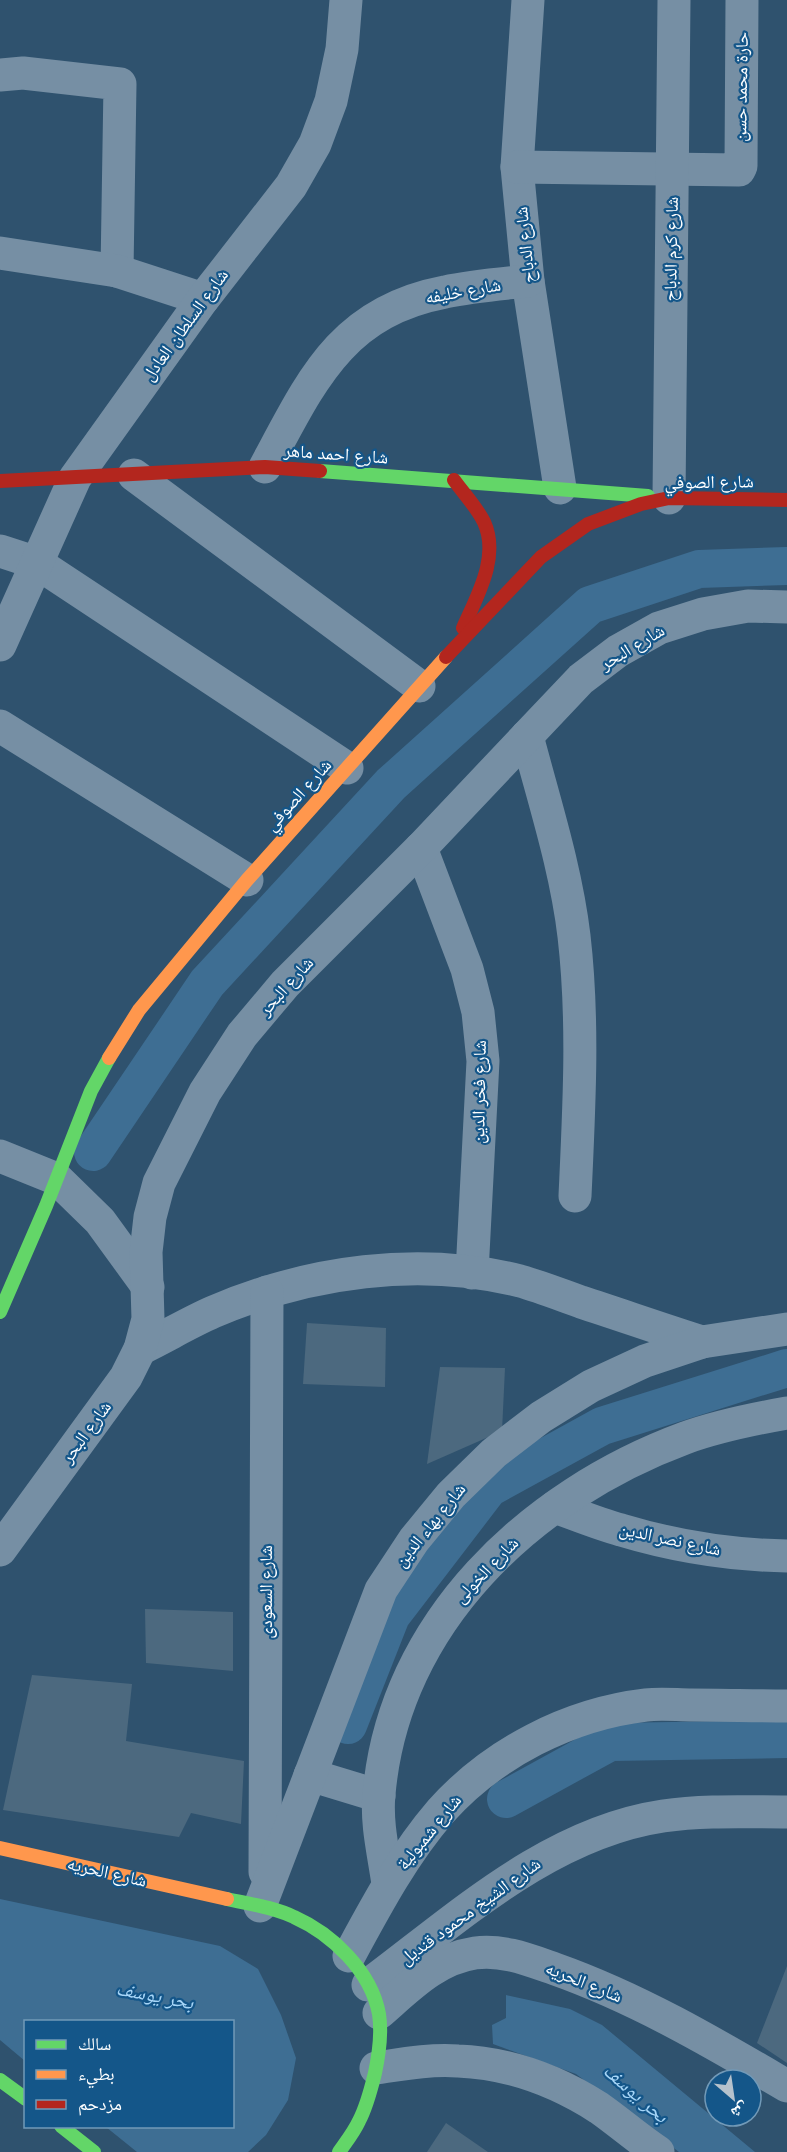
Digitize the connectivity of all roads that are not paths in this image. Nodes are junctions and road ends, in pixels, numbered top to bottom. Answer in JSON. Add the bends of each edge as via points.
{"nodes":[{"id":1,"x":346,"y":0,"type":"edge"},
{"id":2,"x":528,"y":0,"type":"edge"},
{"id":3,"x":674,"y":0,"type":"edge"},
{"id":4,"x":742,"y":0,"type":"edge"},
{"id":5,"x":0,"y":75,"type":"edge"},
{"id":6,"x":517,"y":167,"type":"junction"},
{"id":7,"x":672,"y":170,"type":"junction"},
{"id":8,"x":0,"y":253,"type":"edge"},
{"id":9,"x":117,"y":271,"type":"junction"},
{"id":10,"x":528,"y":281,"type":"junction"},
{"id":11,"x":203,"y":299,"type":"junction"},
{"id":12,"x":265,"y":467,"type":"junction"},
{"id":13,"x":134,"y":476,"type":"junction"},
{"id":14,"x":75,"y":478,"type":"junction"},
{"id":15,"x":454,"y":480,"type":"junction"},
{"id":16,"x":0,"y":481,"type":"edge"},
{"id":17,"x":560,"y":488,"type":"junction"},
{"id":18,"x":669,"y":498,"type":"junction"},
{"id":19,"x":787,"y":500,"type":"edge"},
{"id":20,"x":0,"y":551,"type":"edge"},
{"id":21,"x":38,"y":563,"type":"junction"},
{"id":22,"x":787,"y":607,"type":"edge"},
{"id":23,"x":0,"y":645,"type":"edge"},
{"id":24,"x":456,"y":646,"type":"junction"},
{"id":25,"x":419,"y":686,"type":"junction"},
{"id":26,"x":0,"y":726,"type":"edge"},
{"id":27,"x":527,"y":736,"type":"junction"},
{"id":28,"x":347,"y":768,"type":"junction"},
{"id":29,"x":421,"y":848,"type":"junction"},
{"id":30,"x":247,"y":880,"type":"junction"},
{"id":31,"x":0,"y":1156,"type":"edge"},
{"id":32,"x":57,"y":1179,"type":"junction"},
{"id":33,"x":575,"y":1196,"type":"dead end"},
{"id":34,"x":472,"y":1273,"type":"junction"},
{"id":35,"x":148,"y":1287,"type":"junction"},
{"id":36,"x":267,"y":1292,"type":"junction"},
{"id":37,"x":0,"y":1312,"type":"edge"},
{"id":38,"x":787,"y":1329,"type":"edge"},
{"id":39,"x":702,"y":1342,"type":"junction"},
{"id":40,"x":140,"y":1349,"type":"junction"},
{"id":41,"x":787,"y":1413,"type":"edge"},
{"id":42,"x":555,"y":1508,"type":"junction"},
{"id":43,"x":0,"y":1551,"type":"edge"},
{"id":44,"x":787,"y":1556,"type":"edge"},
{"id":45,"x":787,"y":1706,"type":"edge"},
{"id":46,"x":310,"y":1775,"type":"junction"},
{"id":47,"x":379,"y":1796,"type":"junction"},
{"id":48,"x":787,"y":1812,"type":"edge"},
{"id":49,"x":0,"y":1848,"type":"edge"},
{"id":50,"x":388,"y":1884,"type":"junction"},
{"id":51,"x":263,"y":1900,"type":"junction"},
{"id":52,"x":349,"y":1956,"type":"junction"},
{"id":53,"x":374,"y":1999,"type":"junction"},
{"id":54,"x":376,"y":2068,"type":"junction"},
{"id":55,"x":0,"y":2080,"type":"edge"},
{"id":56,"x":787,"y":2086,"type":"edge"},
{"id":57,"x":24,"y":2098,"type":"edge"},
{"id":58,"x":62,"y":2128,"type":"edge"},
{"id":59,"x":94,"y":2152,"type":"edge"},
{"id":60,"x":339,"y":2152,"type":"edge"},
{"id":61,"x":658,"y":2152,"type":"edge"}],
"edges":[{"from":1,"to":11,"type":"street","name":"شارع السلطان العادل","via":[[342,49],[331,101],[315,144],[291,186]]},
{"from":2,"to":6,"type":"street","name":"شارع الدباح"},
{"from":3,"to":7,"type":"street","name":"شارع كرم الدباح"},
{"from":4,"to":7,"type":"street","name":"حارة محمد حسن","via":[[741,166],[735,171]]},
{"from":5,"to":9,"type":"street","via":[[24,73],[120,84]]},
{"from":6,"to":7,"type":"street"},
{"from":6,"to":10,"type":"street","name":"شارع الدباح"},
{"from":7,"to":18,"type":"street","name":"شارع كرم الدباح"},
{"from":8,"to":9,"type":"street"},
{"from":9,"to":11,"type":"street"},
{"from":10,"to":12,"type":"street","name":"شارع خليفه","via":[[416,299],[361,328],[332,354],[309,384]]},
{"from":10,"to":17,"type":"street","name":"شارع الدباح"},
{"from":11,"to":14,"type":"street","name":"شارع السلطان العادل"},
{"from":12,"to":13,"type":"street","name":"شارع احمد ماهر"},
{"from":12,"to":15,"type":"street","name":"شارع احمد ماهر"},
{"from":13,"to":14,"type":"street","name":"شارع احمد ماهر"},
{"from":13,"to":25,"type":"street"},
{"from":14,"to":16,"type":"street","name":"شارع احمد ماهر"},
{"from":14,"to":21,"type":"street","name":"شارع السلطان العادل"},
{"from":15,"to":17,"type":"street","name":"شارع احمد ماهر"},
{"from":15,"to":24,"type":"street","via":[[487,530],[489,551],[486,572]]},
{"from":17,"to":18,"type":"street","name":"شارع احمد ماهر"},
{"from":18,"to":19,"type":"street","name":"شارع الصوفي"},
{"from":18,"to":24,"type":"street","name":"شارع الصوفي","via":[[614,513],[563,539],[541,556]]},
{"from":20,"to":21,"type":"street"},
{"from":21,"to":23,"type":"street","name":"شارع السلطان العادل"},
{"from":21,"to":28,"type":"street"},
{"from":22,"to":27,"type":"street","name":"شارع البحر","via":[[748,606],[703,614],[659,628],[618,651],[582,679]]},
{"from":24,"to":25,"type":"street","name":"شارع الصوفي"},
{"from":25,"to":28,"type":"street","name":"شارع الصوفي"},
{"from":26,"to":30,"type":"street"},
{"from":27,"to":29,"type":"street","name":"شارع البحر"},
{"from":27,"to":33,"type":"street","via":[[561,865],[573,934],[580,1003]]},
{"from":28,"to":30,"type":"street","name":"شارع الصوفي"},
{"from":29,"to":34,"type":"street","name":"شارع فخر الدين","via":[[467,969],[478,1012],[483,1061]]},
{"from":29,"to":35,"type":"street","name":"شارع البحر","via":[[285,984],[242,1035],[205,1092],[159,1184],[146,1252]]},
{"from":30,"to":32,"type":"street","name":"شارع الصوفي","via":[[121,1036],[91,1091]]},
{"from":31,"to":32,"type":"street"},
{"from":32,"to":35,"type":"street","via":[[100,1221]]},
{"from":32,"to":37,"type":"street","name":"شارع الصوفي"},
{"from":34,"to":36,"type":"street","via":[[369,1271],[318,1278]]},
{"from":34,"to":39,"type":"street","via":[[520,1281]]},
{"from":35,"to":40,"type":"street","name":"شارع البحر","via":[[148,1318]]},
{"from":36,"to":40,"type":"street","via":[[213,1312]]},
{"from":36,"to":51,"type":"street","name":"شارع السعودى"},
{"from":38,"to":39,"type":"street","name":"شارع بهاء الدين"},
{"from":39,"to":46,"type":"street","name":"شارع بهاء الدين","via":[[645,1361],[591,1386],[494,1453],[452,1495],[414,1540],[381,1590]]},
{"from":40,"to":43,"type":"street","name":"شارع البحر","via":[[126,1377]]},
{"from":41,"to":42,"type":"street","name":"شارع الخولى","via":[[686,1437],[630,1461]]},
{"from":42,"to":44,"type":"street","name":"شارع نصر الدين","via":[[622,1531],[691,1546]]},
{"from":42,"to":47,"type":"street","name":"شارع الخولى","via":[[491,1560],[458,1596],[423,1648],[397,1706],[384,1755]]},
{"from":45,"to":50,"type":"street","name":"شارع شمبولية","via":[[648,1704],[601,1713],[556,1728],[514,1750],[476,1778],[442,1811]]},
{"from":46,"to":47,"type":"street"},
{"from":46,"to":51,"type":"street","name":"شارع بهاء الدين"},
{"from":47,"to":50,"type":"street","name":"شارع الخولى"},
{"from":48,"to":53,"type":"street","name":"شارع الشيخ محمود قنديل","via":[[663,1816],[597,1833],[537,1861]]},
{"from":49,"to":51,"type":"street","name":"شارع الحريه"},
{"from":50,"to":52,"type":"street","name":"شارع شمبولية"},
{"from":51,"to":52,"type":"street","name":"شارع الحريه","via":[[323,1933]]},
{"from":52,"to":53,"type":"street","name":"شارع الحريه"},
{"from":53,"to":54,"type":"street","via":[[380,2040]]},
{"from":53,"to":56,"type":"street","name":"شارع الحريه","via":[[447,1960],[476,1953],[505,1953],[589,1981],[694,2031]]},
{"from":54,"to":60,"type":"street","via":[[360,2119]]},
{"from":54,"to":61,"type":"street","via":[[457,2061],[496,2065],[532,2075],[593,2105]]},
{"from":55,"to":57,"type":"street"},
{"from":58,"to":59,"type":"street"}]}
